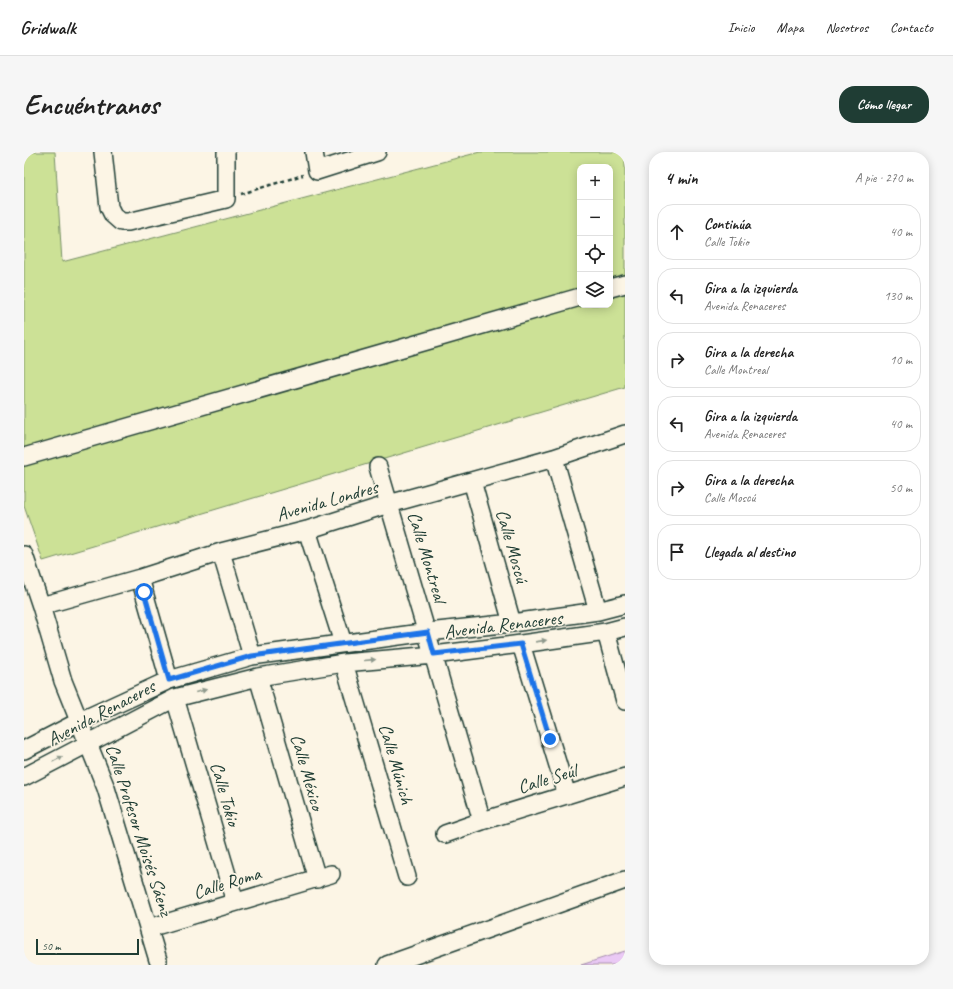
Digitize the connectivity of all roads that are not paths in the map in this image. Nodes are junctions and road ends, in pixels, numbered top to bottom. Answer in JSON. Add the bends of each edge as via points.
{"nodes":[{"id":1,"x":103,"y":152,"type":"edge"},
{"id":2,"x":226,"y":152,"type":"edge"},
{"id":3,"x":314,"y":152,"type":"edge"},
{"id":4,"x":377,"y":152,"type":"edge"},
{"id":5,"x":625,"y":284,"type":"edge"},
{"id":6,"x":613,"y":287,"type":"edge"},
{"id":7,"x":577,"y":298,"type":"edge"},
{"id":8,"x":625,"y":434,"type":"edge"},
{"id":9,"x":24,"y":457,"type":"edge"},
{"id":10,"x":554,"y":458,"type":"junction"},
{"id":11,"x":378,"y":466,"type":"dead end"},
{"id":12,"x":472,"y":482,"type":"junction"},
{"id":13,"x":390,"y":504,"type":"junction"},
{"id":14,"x":306,"y":530,"type":"junction"},
{"id":15,"x":221,"y":552,"type":"junction"},
{"id":16,"x":24,"y":555,"type":"edge"},
{"id":17,"x":140,"y":578,"type":"junction"},
{"id":18,"x":625,"y":604,"type":"edge"},
{"id":19,"x":41,"y":606,"type":"junction"},
{"id":20,"x":598,"y":611,"type":"junction"},
{"id":21,"x":512,"y":623,"type":"junction"},
{"id":22,"x":625,"y":627,"type":"edge"},
{"id":23,"x":428,"y":632,"type":"junction"},
{"id":24,"x":606,"y":632,"type":"junction"},
{"id":25,"x":343,"y":643,"type":"junction"},
{"id":26,"x":521,"y":644,"type":"junction"},
{"id":27,"x":434,"y":654,"type":"junction"},
{"id":28,"x":252,"y":656,"type":"junction"},
{"id":29,"x":344,"y":663,"type":"junction"},
{"id":30,"x":258,"y":677,"type":"junction"},
{"id":31,"x":169,"y":680,"type":"junction"},
{"id":32,"x":175,"y":698,"type":"junction"},
{"id":33,"x":625,"y":701,"type":"edge"},
{"id":34,"x":80,"y":721,"type":"junction"},
{"id":35,"x":88,"y":743,"type":"junction"},
{"id":36,"x":24,"y":750,"type":"edge"},
{"id":37,"x":24,"y":777,"type":"edge"},
{"id":38,"x":625,"y":777,"type":"edge"},
{"id":39,"x":567,"y":795,"type":"junction"},
{"id":40,"x":482,"y":821,"type":"junction"},
{"id":41,"x":445,"y":834,"type":"dead end"},
{"id":42,"x":324,"y":877,"type":"joint"},
{"id":43,"x":407,"y":877,"type":"dead end"},
{"id":44,"x":625,"y":880,"type":"edge"},
{"id":45,"x":235,"y":902,"type":"junction"},
{"id":46,"x":149,"y":928,"type":"junction"},
{"id":47,"x":158,"y":960,"type":"dead end"},
{"id":48,"x":387,"y":965,"type":"edge"}],
"edges":[{"from":1,"to":2,"type":"street","via":[[108,207],[117,220],[128,222],[226,199]]},
{"from":3,"to":4,"type":"street","via":[[317,171]]},
{"from":5,"to":6,"type":"street"},
{"from":7,"to":9,"type":"street"},
{"from":8,"to":10,"type":"street","name":"Avenida Londres"},
{"from":10,"to":12,"type":"street","name":"Avenida Londres"},
{"from":10,"to":20,"type":"street"},
{"from":11,"to":13,"type":"street","name":"Calle Montreal"},
{"from":12,"to":13,"type":"street","name":"Avenida Londres"},
{"from":12,"to":21,"type":"street","name":"Calle Moscú"},
{"from":13,"to":14,"type":"street","name":"Avenida Londres"},
{"from":13,"to":23,"type":"street","name":"Calle Montreal"},
{"from":14,"to":15,"type":"street","name":"Avenida Londres"},
{"from":14,"to":25,"type":"street"},
{"from":15,"to":17,"type":"street","name":"Avenida Londres"},
{"from":15,"to":28,"type":"street"},
{"from":16,"to":19,"type":"street","name":"Calle Profesor Moisés Sáenz"},
{"from":17,"to":19,"type":"street","name":"Avenida Londres"},
{"from":17,"to":31,"type":"street"},
{"from":18,"to":20,"type":"street","name":"Avenida Renaceres"},
{"from":19,"to":34,"type":"street","name":"Calle Profesor Moisés Sáenz","via":[[63,681]]},
{"from":20,"to":21,"type":"street","name":"Avenida Renaceres"},
{"from":21,"to":23,"type":"street","name":"Avenida Renaceres"},
{"from":22,"to":24,"type":"street","name":"Avenida Renaceres"},
{"from":23,"to":25,"type":"street","name":"Avenida Renaceres"},
{"from":23,"to":27,"type":"street","name":"Calle Montreal"},
{"from":26,"to":24,"type":"street","name":"Avenida Renaceres","one_way":true},
{"from":24,"to":33,"type":"street"},
{"from":25,"to":28,"type":"street","name":"Avenida Renaceres"},
{"from":26,"to":27,"type":"street","name":"Avenida Renaceres"},
{"from":26,"to":39,"type":"street"},
{"from":29,"to":27,"type":"street","name":"Avenida Renaceres","one_way":true},
{"from":27,"to":40,"type":"street","name":"Calle Montreal"},
{"from":28,"to":31,"type":"street","name":"Avenida Renaceres"},
{"from":29,"to":30,"type":"street","name":"Avenida Renaceres"},
{"from":29,"to":43,"type":"street","name":"Calle Múnich"},
{"from":32,"to":30,"type":"street","name":"Avenida Renaceres","one_way":true},
{"from":30,"to":42,"type":"street","name":"Calle México"},
{"from":31,"to":34,"type":"street","name":"Avenida Renaceres"},
{"from":32,"to":35,"type":"street","name":"Avenida Renaceres"},
{"from":32,"to":45,"type":"street","name":"Calle Tokio"},
{"from":34,"to":35,"type":"street","name":"Calle Profesor Moisés Sáenz"},
{"from":34,"to":36,"type":"street","name":"Avenida Renaceres"},
{"from":37,"to":35,"type":"street","name":"Avenida Renaceres","one_way":true},
{"from":35,"to":46,"type":"street","name":"Calle Profesor Moisés Sáenz","via":[[106,788]]},
{"from":38,"to":39,"type":"street","name":"Calle Seúl"},
{"from":39,"to":40,"type":"street","name":"Calle Seúl"},
{"from":40,"to":41,"type":"street","name":"Calle Seúl"},
{"from":42,"to":45,"type":"street","name":"Calle Roma"},
{"from":44,"to":48,"type":"street"},
{"from":45,"to":46,"type":"street","name":"Calle Roma"},
{"from":46,"to":47,"type":"street","name":"Calle Profesor Moisés Sáenz"}]}
